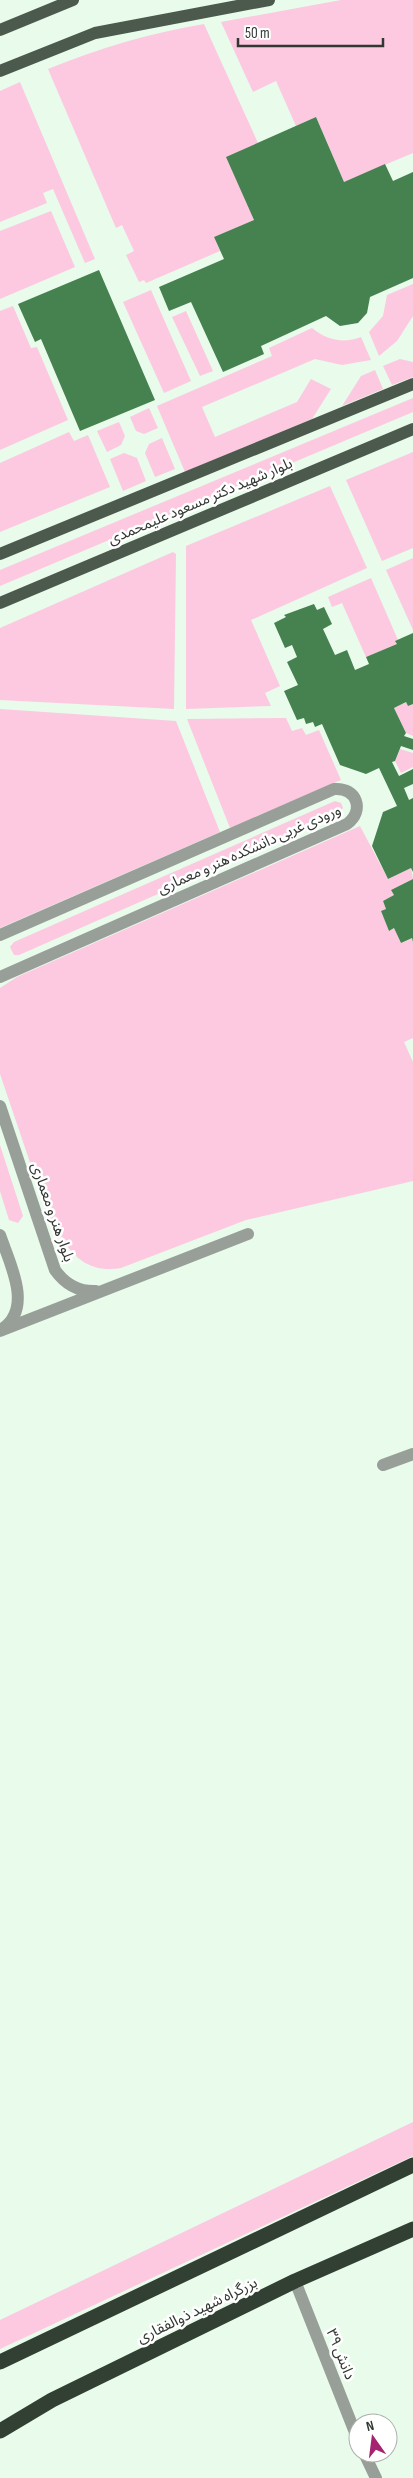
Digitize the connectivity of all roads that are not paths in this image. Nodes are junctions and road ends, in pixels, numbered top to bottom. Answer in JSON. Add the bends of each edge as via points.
{"nodes":[{"id":1,"x":74,"y":0,"type":"edge"},
{"id":2,"x":269,"y":0,"type":"edge"},
{"id":3,"x":0,"y":30,"type":"edge"},
{"id":4,"x":0,"y":71,"type":"edge"},
{"id":5,"x":413,"y":384,"type":"edge"},
{"id":6,"x":413,"y":429,"type":"edge"},
{"id":7,"x":0,"y":554,"type":"edge"},
{"id":8,"x":0,"y":603,"type":"edge"},
{"id":9,"x":0,"y":935,"type":"edge"},
{"id":10,"x":0,"y":977,"type":"edge"},
{"id":11,"x":0,"y":1106,"type":"edge"},
{"id":12,"x":248,"y":1234,"type":"dead end"},
{"id":13,"x":0,"y":1235,"type":"edge"},
{"id":14,"x":109,"y":1288,"type":"junction"},
{"id":15,"x":0,"y":1331,"type":"edge"},
{"id":16,"x":413,"y":1454,"type":"edge"},
{"id":17,"x":383,"y":1465,"type":"dead end"},
{"id":18,"x":413,"y":2165,"type":"edge"},
{"id":19,"x":413,"y":2229,"type":"edge"},
{"id":20,"x":295,"y":2281,"type":"junction"},
{"id":21,"x":0,"y":2362,"type":"edge"},
{"id":22,"x":52,"y":2400,"type":"junction"},
{"id":23,"x":348,"y":2415,"type":"edge"},
{"id":24,"x":0,"y":2423,"type":"edge"},
{"id":25,"x":0,"y":2431,"type":"edge"},
{"id":26,"x":369,"y":2463,"type":"edge"},
{"id":27,"x":376,"y":2478,"type":"edge"}],
"edges":[{"from":1,"to":3,"type":"main road"},
{"from":2,"to":4,"type":"main road","via":[[95,32]]},
{"from":5,"to":7,"type":"main road","name":"بلوار شهید دکتر مسعود علیمحمدی"},
{"from":6,"to":8,"type":"main road","name":"بلوار شهید دکتر مسعود علیمحمدی"},
{"from":9,"to":10,"type":"street","name":"ورودی غربی دانشکده هنر و معماری","via":[[334,789],[351,793],[357,803],[356,816],[347,824]]},
{"from":11,"to":14,"type":"street","name":"بلوار هنر و معماری","via":[[55,1270],[68,1284],[80,1290]]},
{"from":12,"to":14,"type":"street"},
{"from":13,"to":15,"type":"street","via":[[18,1297],[14,1317]]},
{"from":14,"to":15,"type":"street"},
{"from":16,"to":17,"type":"street"},
{"from":18,"to":21,"type":"highway"},
{"from":19,"to":20,"type":"highway","name":"بزرگراه شهید ذوالفقاری"},
{"from":20,"to":22,"type":"highway","name":"بزرگراه شهید ذوالفقاری"},
{"from":20,"to":23,"type":"street","name":"دانش ۳۹"},
{"from":22,"to":24,"type":"highway"},
{"from":22,"to":25,"type":"highway","name":"بزرگراه شهید ذوالفقاری"},
{"from":26,"to":27,"type":"street"}]}
